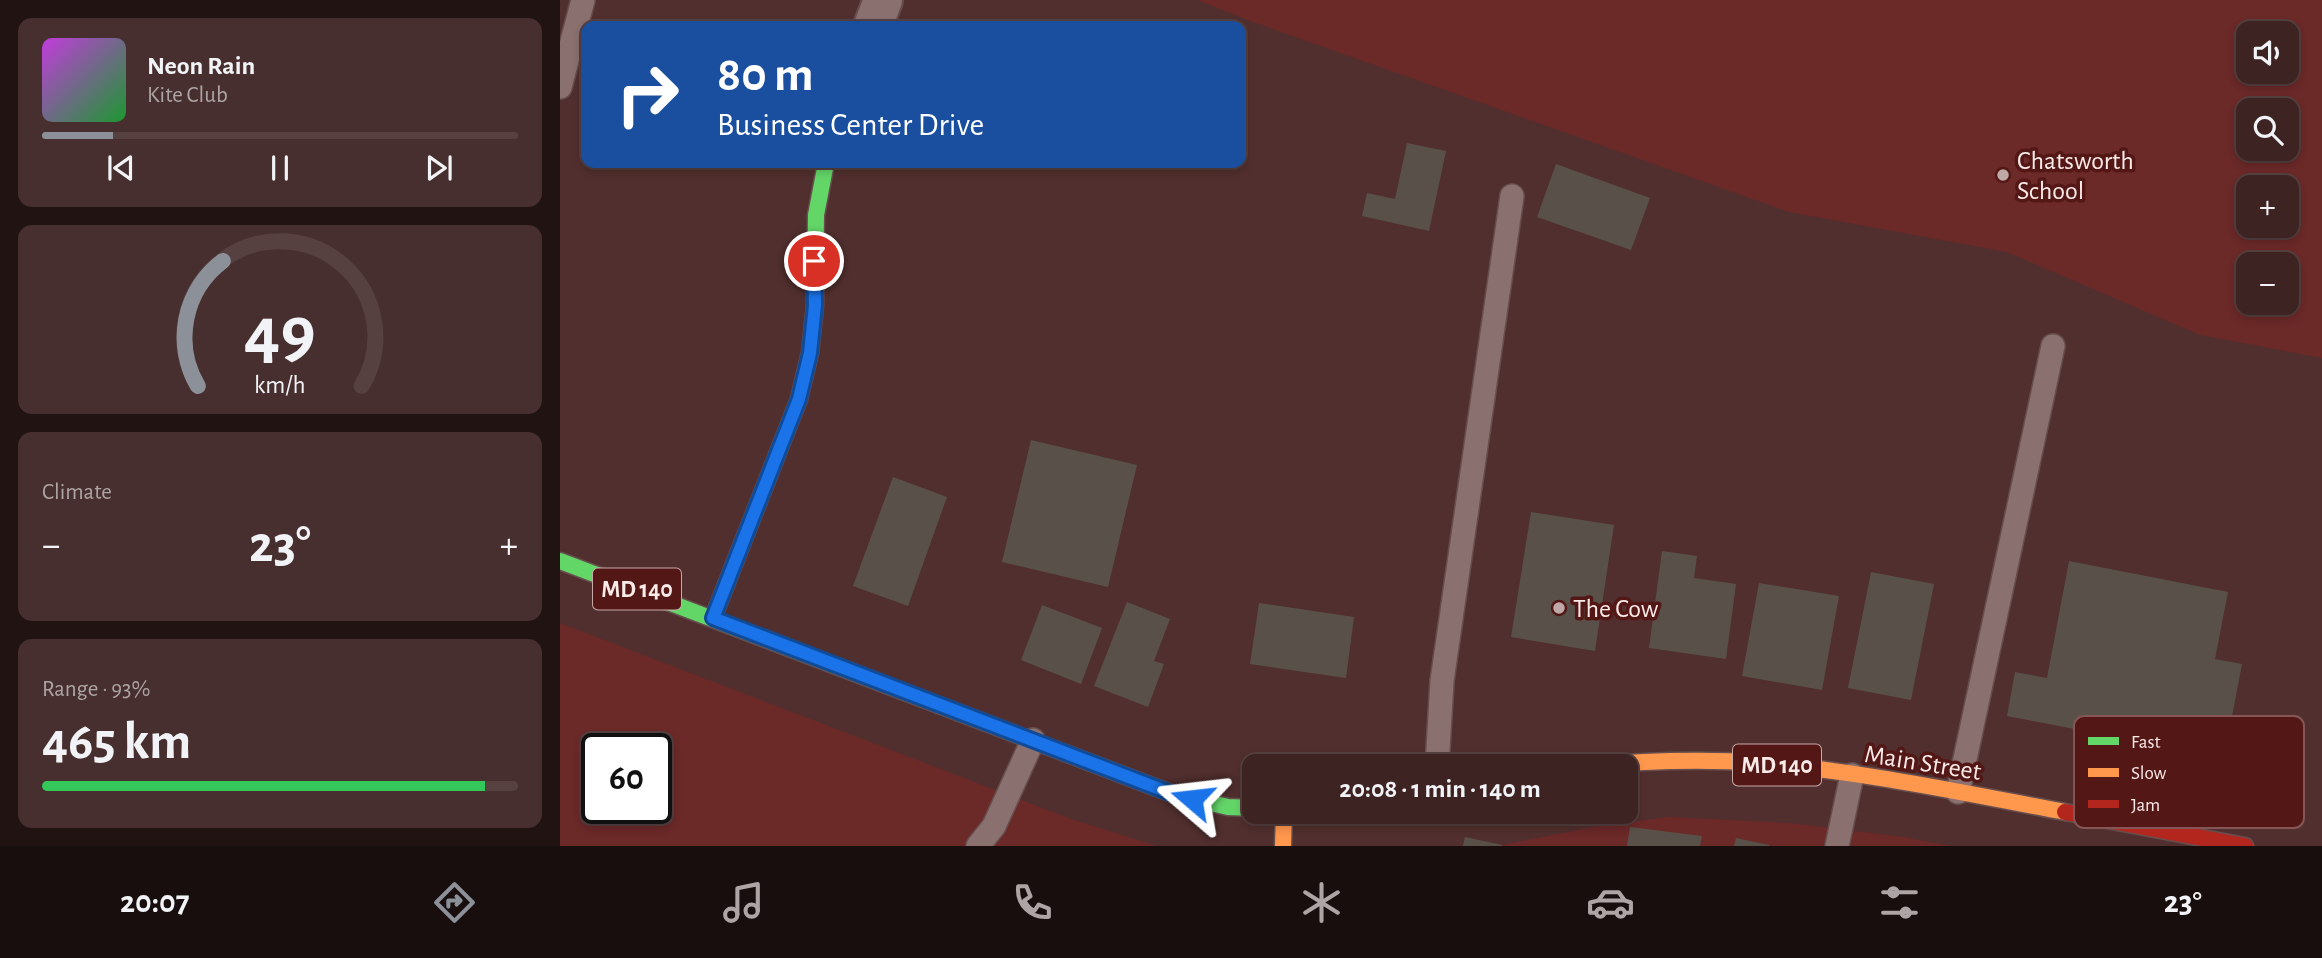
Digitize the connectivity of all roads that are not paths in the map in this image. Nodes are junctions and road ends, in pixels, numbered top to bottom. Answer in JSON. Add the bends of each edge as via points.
{"nodes":[{"id":1,"x":583,"y":0,"type":"edge"},
{"id":2,"x":883,"y":0,"type":"edge"},
{"id":3,"x":875,"y":21,"type":"edge"},
{"id":4,"x":560,"y":87,"type":"edge"},
{"id":5,"x":825,"y":168,"type":"edge"},
{"id":6,"x":1512,"y":196,"type":"dead end"},
{"id":7,"x":2053,"y":346,"type":"dead end"},
{"id":8,"x":560,"y":561,"type":"edge"},
{"id":9,"x":713,"y":618,"type":"junction"},
{"id":10,"x":1033,"y":740,"type":"junction"},
{"id":11,"x":1438,"y":754,"type":"edge"},
{"id":12,"x":1638,"y":763,"type":"edge"},
{"id":13,"x":1852,"y":775,"type":"junction"},
{"id":14,"x":1958,"y":792,"type":"junction"},
{"id":15,"x":1242,"y":808,"type":"edge"},
{"id":16,"x":2074,"y":814,"type":"edge"},
{"id":17,"x":1284,"y":824,"type":"edge"},
{"id":18,"x":2149,"y":828,"type":"edge"},
{"id":19,"x":978,"y":846,"type":"edge"},
{"id":20,"x":1283,"y":846,"type":"edge"},
{"id":21,"x":1837,"y":846,"type":"edge"},
{"id":22,"x":2245,"y":846,"type":"edge"}],
"edges":[{"from":1,"to":4,"type":"lane"},
{"from":2,"to":3,"type":"street"},
{"from":5,"to":9,"type":"main road","via":[[816,215],[811,341],[799,399]]},
{"from":6,"to":11,"type":"lane","via":[[1442,681]]},
{"from":7,"to":14,"type":"lane"},
{"from":8,"to":9,"type":"main road","number":"MD 140"},
{"from":9,"to":10,"type":"main road","number":"MD 140"},
{"from":10,"to":15,"type":"main road","number":"MD 140","via":[[1173,794]]},
{"from":10,"to":19,"type":"lane","via":[[994,826]]},
{"from":12,"to":13,"type":"main road","name":"Main Street","number":"MD 140","via":[[1758,763]]},
{"from":13,"to":14,"type":"main road","name":"Main Street","number":"MD 140"},
{"from":13,"to":21,"type":"lane"},
{"from":14,"to":16,"type":"main road","name":"Main Street","number":"MD 140"},
{"from":17,"to":20,"type":"main road"},
{"from":18,"to":22,"type":"main road","name":"Main Street","number":"MD 140"}]}
